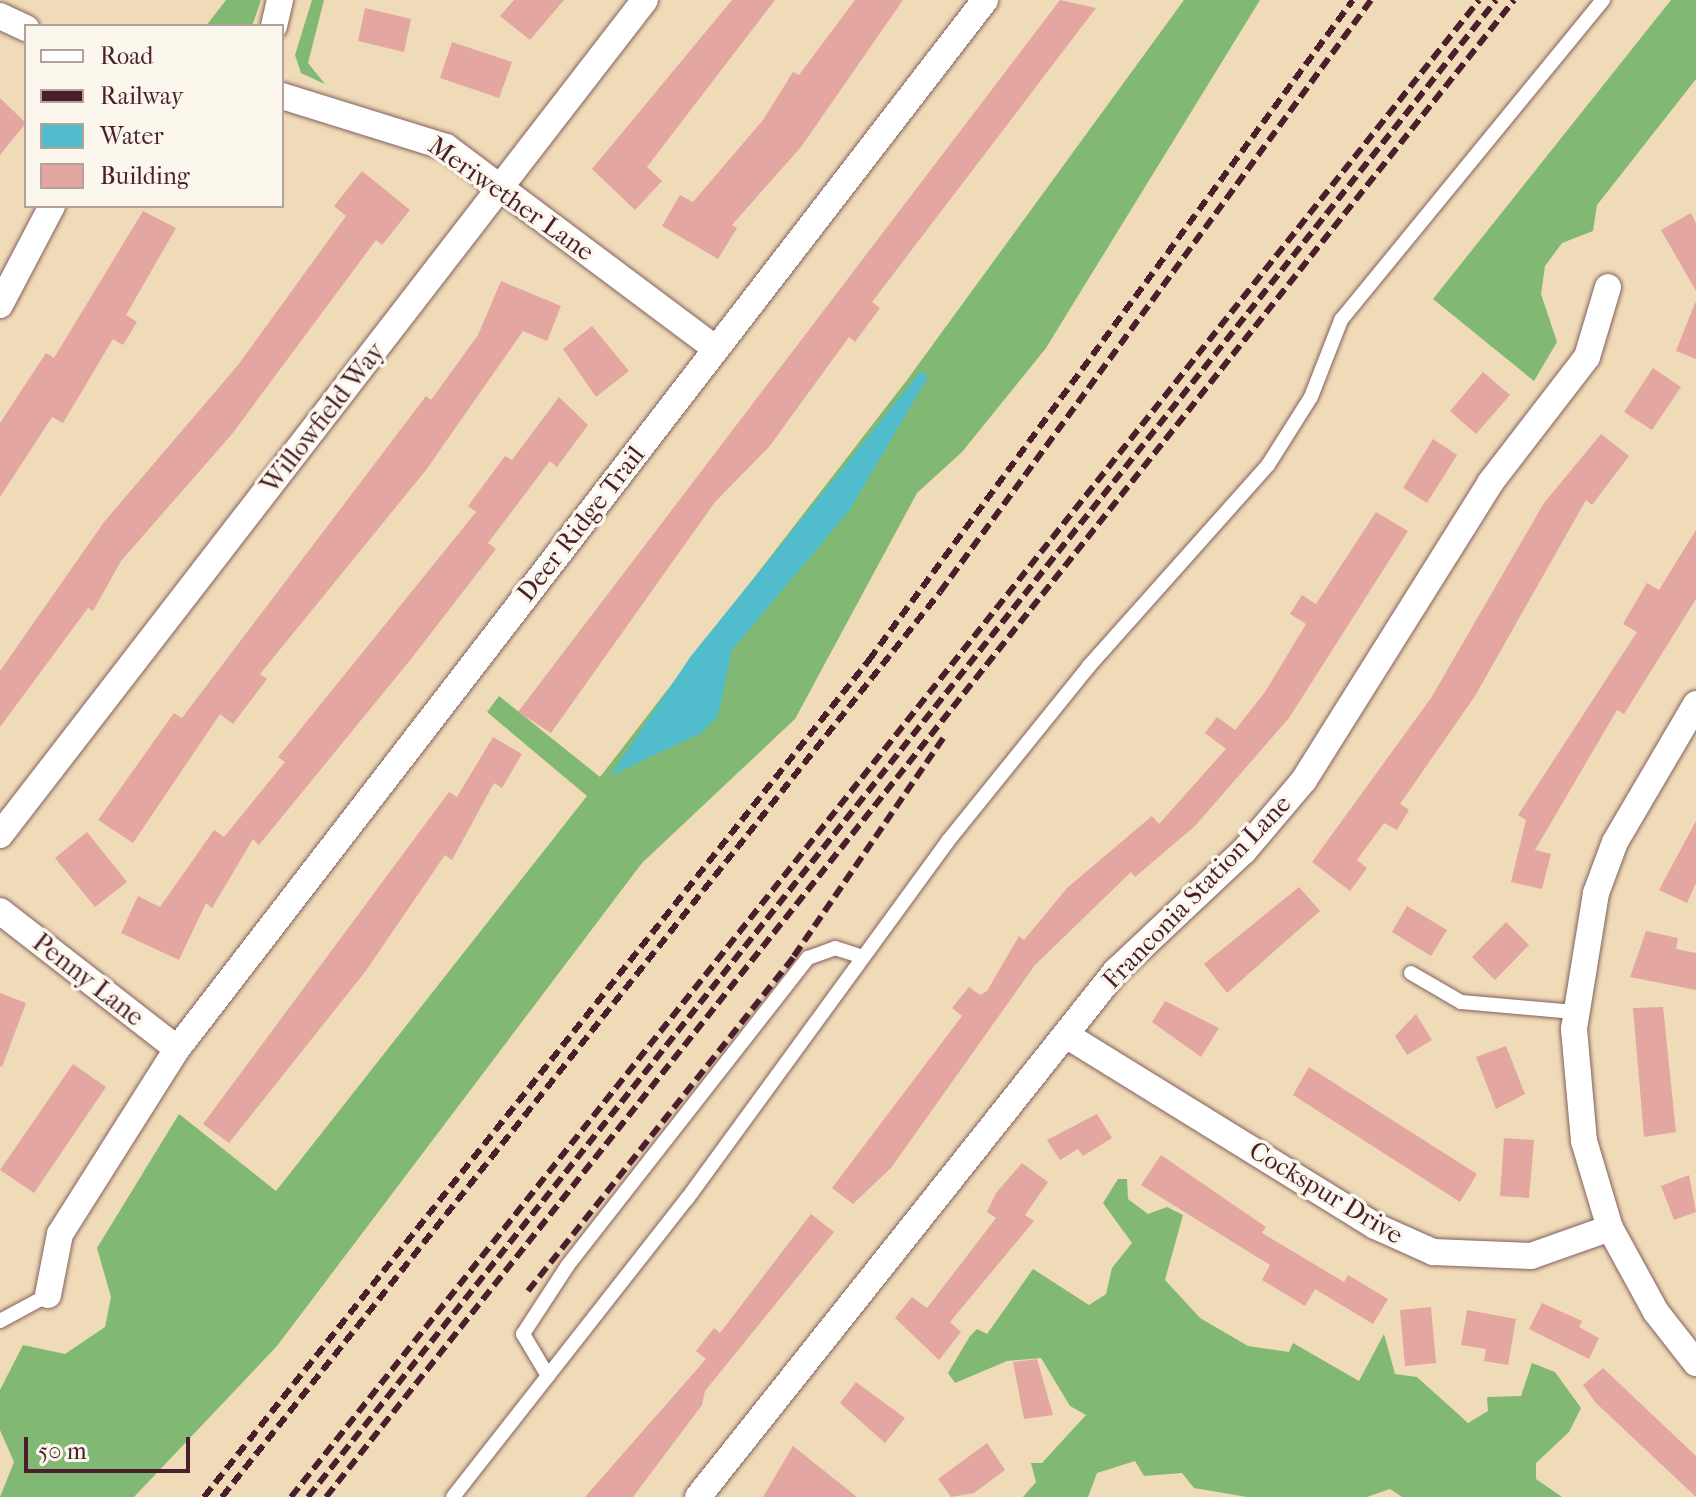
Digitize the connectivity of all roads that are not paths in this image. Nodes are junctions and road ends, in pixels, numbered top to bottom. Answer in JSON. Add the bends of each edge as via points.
{"nodes":[{"id":1,"x":280,"y":0,"type":"edge"},
{"id":2,"x":645,"y":0,"type":"edge"},
{"id":3,"x":985,"y":0,"type":"edge"},
{"id":4,"x":1603,"y":0,"type":"edge"},
{"id":5,"x":0,"y":16,"type":"edge"},
{"id":6,"x":274,"y":24,"type":"edge"},
{"id":7,"x":24,"y":27,"type":"edge"},
{"id":8,"x":284,"y":97,"type":"edge"},
{"id":9,"x":502,"y":188,"type":"junction"},
{"id":10,"x":51,"y":208,"type":"edge"},
{"id":11,"x":1608,"y":287,"type":"dead end"},
{"id":12,"x":0,"y":305,"type":"edge"},
{"id":13,"x":716,"y":349,"type":"junction"},
{"id":14,"x":1696,"y":704,"type":"edge"},
{"id":15,"x":0,"y":835,"type":"edge"},
{"id":16,"x":0,"y":911,"type":"edge"},
{"id":17,"x":863,"y":957,"type":"junction"},
{"id":18,"x":1411,"y":973,"type":"dead end"},
{"id":19,"x":1575,"y":1012,"type":"junction"},
{"id":20,"x":1066,"y":1035,"type":"junction"},
{"id":21,"x":177,"y":1049,"type":"junction"},
{"id":22,"x":1610,"y":1228,"type":"junction"},
{"id":23,"x":48,"y":1295,"type":"joint"},
{"id":24,"x":0,"y":1321,"type":"edge"},
{"id":25,"x":1696,"y":1363,"type":"edge"},
{"id":26,"x":548,"y":1376,"type":"junction"},
{"id":27,"x":453,"y":1497,"type":"edge"},
{"id":28,"x":698,"y":1497,"type":"edge"}],
"edges":[{"from":1,"to":6,"type":"street"},
{"from":2,"to":9,"type":"street","name":"Willowfield Way"},
{"from":3,"to":13,"type":"street","name":"Deer Ridge Trail"},
{"from":4,"to":17,"type":"lane","via":[[1341,320],[1311,397],[1268,465],[1039,726]]},
{"from":5,"to":7,"type":"street"},
{"from":8,"to":9,"type":"street","name":"Meriwether Lane","via":[[410,131]]},
{"from":9,"to":13,"type":"street","name":"Meriwether Lane"},
{"from":9,"to":15,"type":"street","name":"Willowfield Way"},
{"from":10,"to":12,"type":"street"},
{"from":11,"to":20,"type":"street","name":"Franconia Station Lane","via":[[1587,357],[1490,483],[1304,780],[1244,851],[1144,939]]},
{"from":13,"to":21,"type":"street","name":"Deer Ridge Trail"},
{"from":14,"to":19,"type":"street","via":[[1615,842],[1587,926]]},
{"from":16,"to":21,"type":"street","name":"Penny Lane"},
{"from":17,"to":26,"type":"lane"},
{"from":17,"to":26,"type":"lane","via":[[835,948],[808,958],[568,1265],[523,1334]]},
{"from":18,"to":19,"type":"lane","via":[[1461,1002]]},
{"from":19,"to":22,"type":"street","via":[[1582,1129]]},
{"from":20,"to":22,"type":"street","name":"Cockspur Drive","via":[[1375,1226],[1433,1252],[1531,1256]]},
{"from":20,"to":28,"type":"street","name":"Franconia Station Lane"},
{"from":21,"to":23,"type":"street","name":"Deer Ridge Trail","via":[[60,1234]]},
{"from":22,"to":25,"type":"street","via":[[1656,1312]]},
{"from":23,"to":24,"type":"lane"},
{"from":26,"to":27,"type":"lane"}]}
